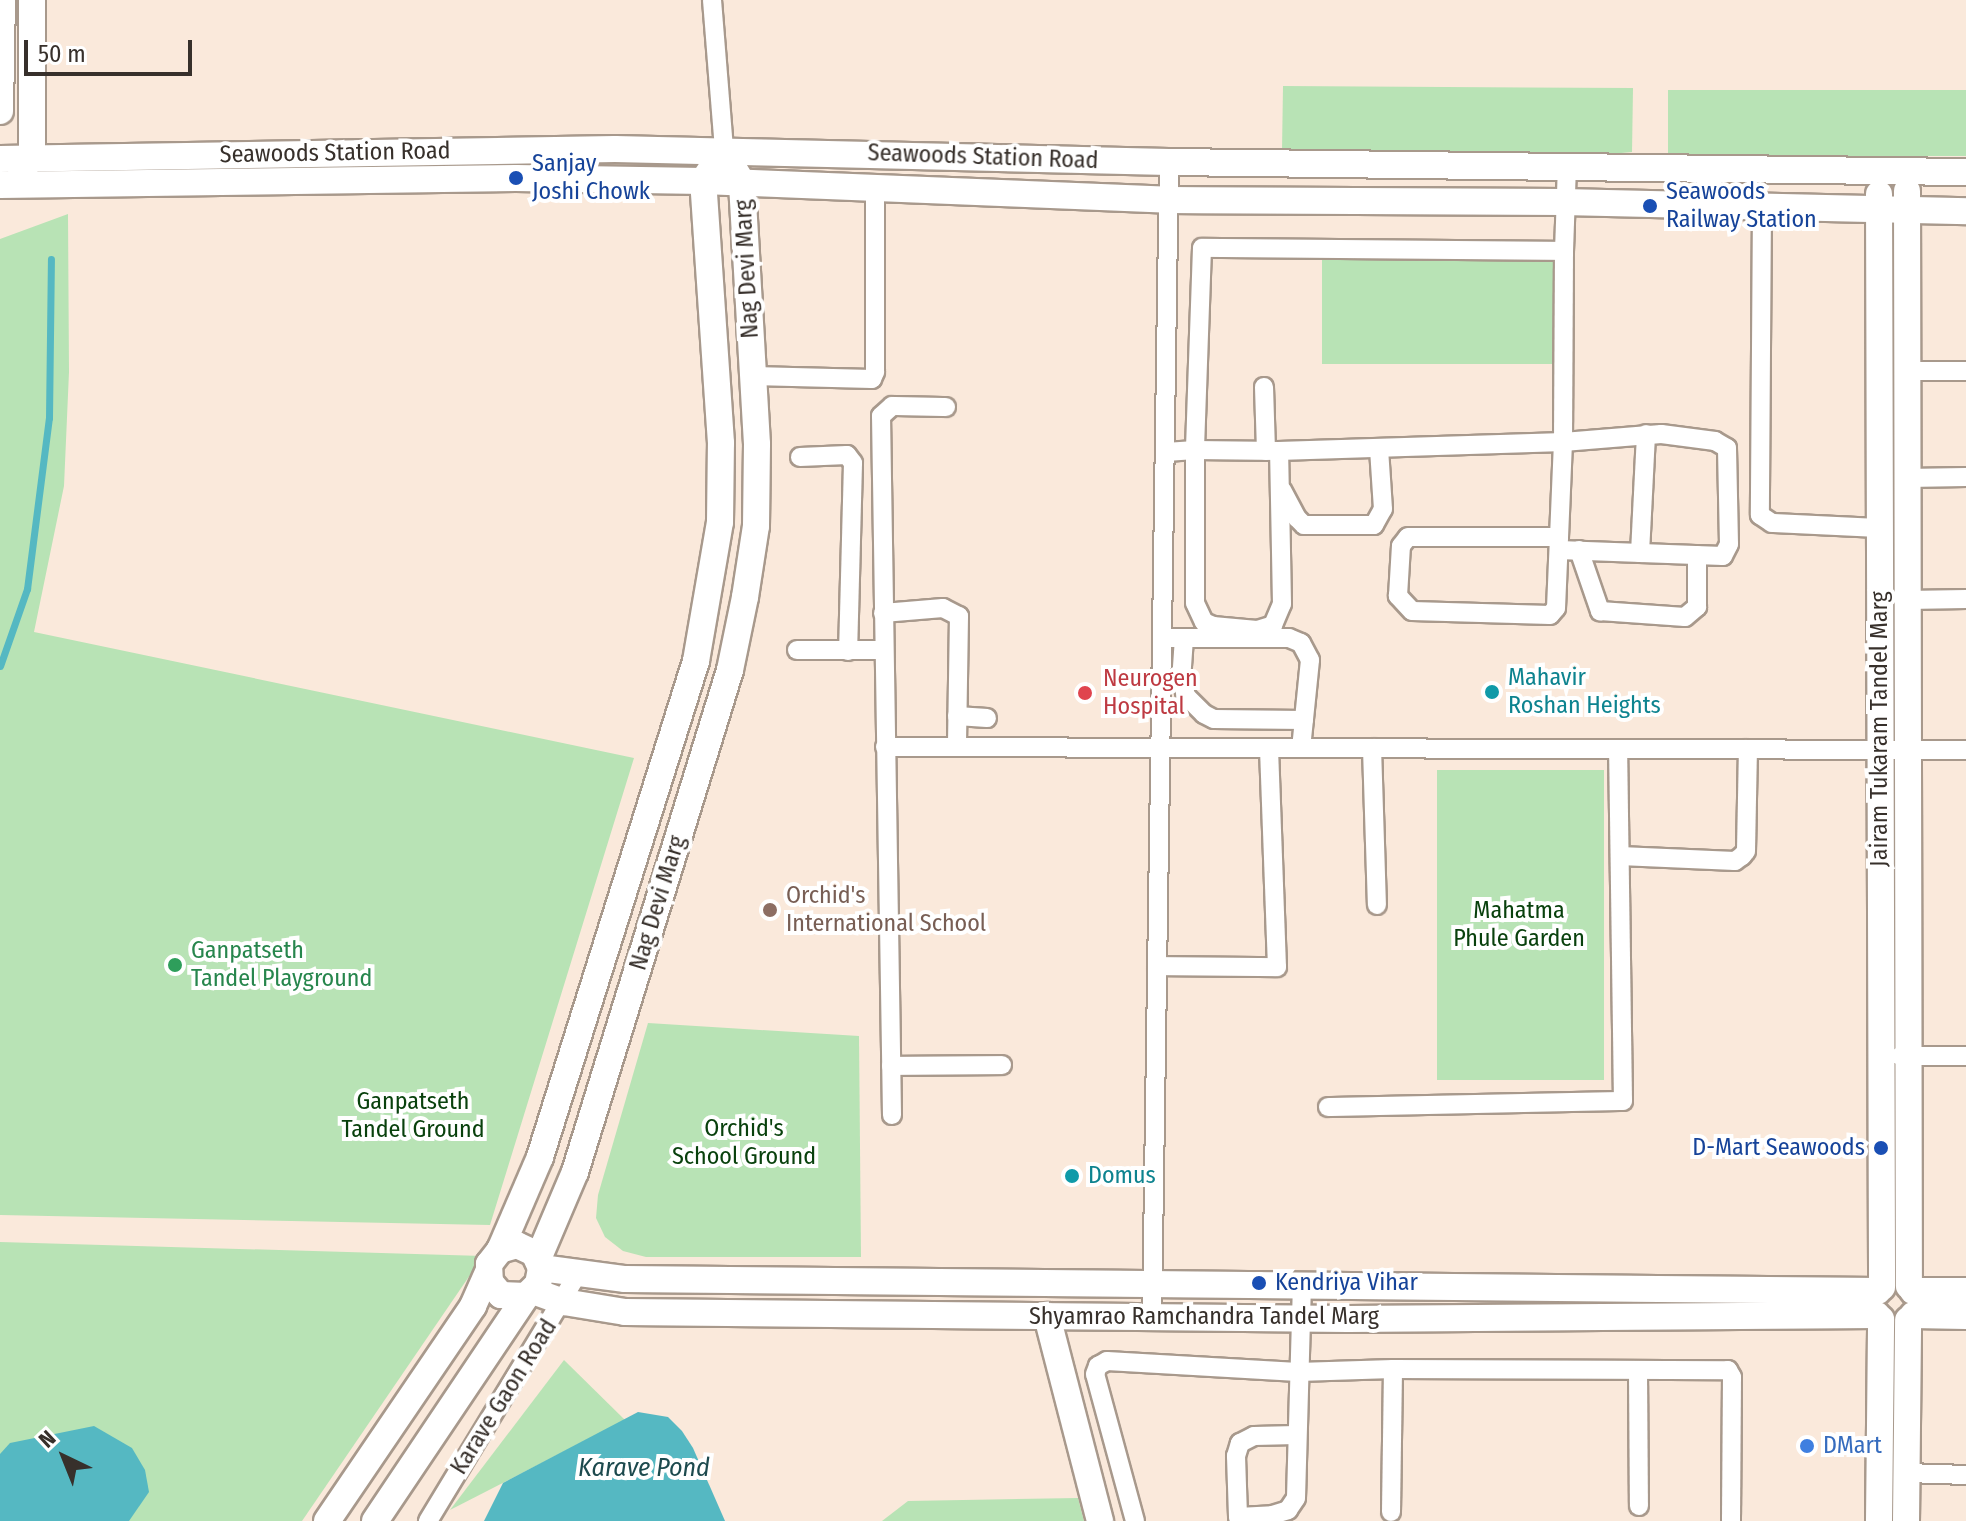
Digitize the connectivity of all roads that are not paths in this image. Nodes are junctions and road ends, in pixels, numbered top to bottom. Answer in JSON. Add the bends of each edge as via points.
{"nodes":[{"id":1,"x":2,"y":0,"type":"edge"},
{"id":2,"x":32,"y":0,"type":"edge"},
{"id":3,"x":712,"y":0,"type":"edge"},
{"id":4,"x":0,"y":111,"type":"edge"},
{"id":5,"x":724,"y":150,"type":"junction"},
{"id":6,"x":32,"y":158,"type":"junction"},
{"id":7,"x":0,"y":159,"type":"edge"},
{"id":8,"x":1169,"y":162,"type":"junction"},
{"id":9,"x":1567,"y":167,"type":"junction"},
{"id":10,"x":1879,"y":171,"type":"junction"},
{"id":11,"x":1907,"y":171,"type":"junction"},
{"id":12,"x":1966,"y":172,"type":"edge"},
{"id":13,"x":3,"y":180,"type":"edge"},
{"id":14,"x":703,"y":181,"type":"junction"},
{"id":15,"x":742,"y":182,"type":"junction"},
{"id":16,"x":875,"y":188,"type":"junction"},
{"id":17,"x":1169,"y":200,"type":"junction"},
{"id":18,"x":1565,"y":202,"type":"junction"},
{"id":19,"x":1762,"y":206,"type":"junction"},
{"id":20,"x":1879,"y":209,"type":"junction"},
{"id":21,"x":1907,"y":209,"type":"junction"},
{"id":22,"x":1966,"y":211,"type":"edge"},
{"id":23,"x":1564,"y":251,"type":"junction"},
{"id":24,"x":1906,"y":371,"type":"junction"},
{"id":25,"x":1966,"y":371,"type":"edge"},
{"id":26,"x":753,"y":376,"type":"junction"},
{"id":27,"x":1264,"y":387,"type":"dead end"},
{"id":28,"x":946,"y":407,"type":"dead end"},
{"id":29,"x":1646,"y":434,"type":"junction"},
{"id":30,"x":1563,"y":442,"type":"junction"},
{"id":31,"x":1379,"y":448,"type":"junction"},
{"id":32,"x":1195,"y":450,"type":"junction"},
{"id":33,"x":1272,"y":451,"type":"junction"},
{"id":34,"x":1166,"y":452,"type":"junction"},
{"id":35,"x":800,"y":457,"type":"dead end"},
{"id":36,"x":882,"y":462,"type":"junction"},
{"id":37,"x":853,"y":463,"type":"junction"},
{"id":38,"x":1966,"y":477,"type":"edge"},
{"id":39,"x":1907,"y":478,"type":"junction"},
{"id":40,"x":1280,"y":484,"type":"junction"},
{"id":41,"x":1880,"y":528,"type":"junction"},
{"id":42,"x":1559,"y":544,"type":"junction"},
{"id":43,"x":1579,"y":550,"type":"junction"},
{"id":44,"x":1640,"y":553,"type":"junction"},
{"id":45,"x":1697,"y":555,"type":"junction"},
{"id":46,"x":1966,"y":599,"type":"edge"},
{"id":47,"x":1907,"y":600,"type":"junction"},
{"id":48,"x":883,"y":613,"type":"junction"},
{"id":49,"x":1162,"y":638,"type":"junction"},
{"id":50,"x":1184,"y":638,"type":"junction"},
{"id":51,"x":797,"y":650,"type":"dead end"},
{"id":52,"x":884,"y":650,"type":"junction"},
{"id":53,"x":848,"y":651,"type":"junction"},
{"id":54,"x":957,"y":716,"type":"junction"},
{"id":55,"x":987,"y":718,"type":"dead end"},
{"id":56,"x":1304,"y":720,"type":"junction"},
{"id":57,"x":885,"y":747,"type":"junction"},
{"id":58,"x":957,"y":747,"type":"junction"},
{"id":59,"x":1161,"y":748,"type":"junction"},
{"id":60,"x":1269,"y":748,"type":"junction"},
{"id":61,"x":1301,"y":748,"type":"junction"},
{"id":62,"x":1372,"y":748,"type":"junction"},
{"id":63,"x":1618,"y":749,"type":"junction"},
{"id":64,"x":1748,"y":749,"type":"junction"},
{"id":65,"x":1880,"y":750,"type":"junction"},
{"id":66,"x":1908,"y":750,"type":"junction"},
{"id":67,"x":1966,"y":750,"type":"edge"},
{"id":68,"x":1620,"y":856,"type":"junction"},
{"id":69,"x":1377,"y":905,"type":"dead end"},
{"id":70,"x":1157,"y":966,"type":"junction"},
{"id":71,"x":1881,"y":1056,"type":"junction"},
{"id":72,"x":1908,"y":1056,"type":"junction"},
{"id":73,"x":1966,"y":1056,"type":"edge"},
{"id":74,"x":1002,"y":1065,"type":"dead end"},
{"id":75,"x":891,"y":1066,"type":"junction"},
{"id":76,"x":1328,"y":1107,"type":"dead end"},
{"id":77,"x":892,"y":1115,"type":"dead end"},
{"id":78,"x":500,"y":1250,"type":"junction"},
{"id":79,"x":579,"y":1272,"type":"junction"},
{"id":80,"x":488,"y":1273,"type":"junction"},
{"id":81,"x":534,"y":1278,"type":"junction"},
{"id":82,"x":1152,"y":1282,"type":"junction"},
{"id":83,"x":1302,"y":1283,"type":"junction"},
{"id":84,"x":1966,"y":1291,"type":"edge"},
{"id":85,"x":564,"y":1302,"type":"junction"},
{"id":86,"x":1880,"y":1303,"type":"junction"},
{"id":87,"x":1911,"y":1303,"type":"junction"},
{"id":88,"x":1047,"y":1316,"type":"junction"},
{"id":89,"x":1966,"y":1316,"type":"edge"},
{"id":90,"x":1152,"y":1317,"type":"junction"},
{"id":91,"x":1301,"y":1318,"type":"junction"},
{"id":92,"x":1393,"y":1369,"type":"junction"},
{"id":93,"x":1638,"y":1371,"type":"junction"},
{"id":94,"x":1298,"y":1372,"type":"junction"},
{"id":95,"x":1296,"y":1435,"type":"junction"},
{"id":96,"x":1966,"y":1467,"type":"edge"},
{"id":97,"x":1907,"y":1469,"type":"junction"},
{"id":98,"x":1966,"y":1475,"type":"edge"},
{"id":99,"x":1639,"y":1506,"type":"dead end"},
{"id":100,"x":1391,"y":1512,"type":"dead end"},
{"id":101,"x":327,"y":1521,"type":"edge"},
{"id":102,"x":375,"y":1521,"type":"edge"},
{"id":103,"x":428,"y":1521,"type":"edge"},
{"id":104,"x":1100,"y":1521,"type":"edge"},
{"id":105,"x":1135,"y":1521,"type":"edge"},
{"id":106,"x":1731,"y":1521,"type":"edge"},
{"id":107,"x":1879,"y":1521,"type":"edge"},
{"id":108,"x":1906,"y":1521,"type":"edge"}],
"edges":[{"from":1,"to":4,"type":"main road"},
{"from":2,"to":6,"type":"main road"},
{"from":3,"to":5,"type":"street"},
{"from":5,"to":6,"type":"main road","name":"Seawoods Station Road"},
{"from":5,"to":8,"type":"main road","name":"Seawoods Station Road"},
{"from":5,"to":14,"type":"main road","name":"Nag Devi Marg"},
{"from":5,"to":15,"type":"main road","name":"Nag Devi Marg"},
{"from":6,"to":7,"type":"main road","name":"Seawoods Station Road"},
{"from":6,"to":13,"type":"main road"},
{"from":8,"to":9,"type":"main road","name":"Seawoods Station Road"},
{"from":8,"to":17,"type":"street"},
{"from":9,"to":10,"type":"main road","name":"Seawoods Station Road"},
{"from":9,"to":18,"type":"street"},
{"from":10,"to":11,"type":"main road","name":"Seawoods Station Road"},
{"from":10,"to":20,"type":"main road","name":"Jairam Tukaram Tandel Marg"},
{"from":11,"to":12,"type":"main road","name":"Seawoods Station Road"},
{"from":11,"to":21,"type":"main road","name":"Jairam Tukaram Tandel Marg"},
{"from":13,"to":14,"type":"main road","name":"Seawoods Station Road"},
{"from":14,"to":15,"type":"main road","name":"Seawoods Station Road"},
{"from":14,"to":78,"type":"main road","name":"Nag Devi Marg","via":[[721,443],[720,522],[710,591],[696,661],[540,1157]]},
{"from":15,"to":16,"type":"main road","name":"Seawoods Station Road"},
{"from":15,"to":26,"type":"main road","name":"Nag Devi Marg"},
{"from":16,"to":17,"type":"main road","name":"Seawoods Station Road"},
{"from":16,"to":26,"type":"street","via":[[872,379]]},
{"from":17,"to":18,"type":"main road","name":"Seawoods Station Road"},
{"from":17,"to":34,"type":"street"},
{"from":18,"to":19,"type":"main road","name":"Seawoods Station Road"},
{"from":18,"to":23,"type":"street"},
{"from":19,"to":20,"type":"main road","name":"Seawoods Station Road"},
{"from":19,"to":41,"type":"street","via":[[1760,515],[1772,523]]},
{"from":20,"to":21,"type":"main road","name":"Seawoods Station Road"},
{"from":20,"to":41,"type":"main road","name":"Jairam Tukaram Tandel Marg"},
{"from":21,"to":22,"type":"main road","name":"Seawoods Station Road"},
{"from":21,"to":24,"type":"main road","name":"Jairam Tukaram Tandel Marg"},
{"from":23,"to":30,"type":"street"},
{"from":23,"to":32,"type":"street","via":[[1202,248]]},
{"from":24,"to":25,"type":"street"},
{"from":24,"to":39,"type":"main road","name":"Jairam Tukaram Tandel Marg"},
{"from":26,"to":81,"type":"main road","name":"Nag Devi Marg","via":[[756,526],[730,670],[575,1172]]},
{"from":27,"to":33,"type":"street"},
{"from":28,"to":36,"type":"street","via":[[892,406],[881,416]]},
{"from":29,"to":30,"type":"street"},
{"from":29,"to":44,"type":"street"},
{"from":29,"to":45,"type":"street","via":[[1715,441],[1727,448],[1728,551],[1723,556]]},
{"from":30,"to":31,"type":"street"},
{"from":30,"to":42,"type":"street"},
{"from":31,"to":33,"type":"street"},
{"from":31,"to":40,"type":"street","via":[[1383,509],[1374,525],[1304,525]]},
{"from":32,"to":33,"type":"street"},
{"from":32,"to":34,"type":"street"},
{"from":32,"to":40,"type":"street","via":[[1195,603],[1204,622],[1213,626],[1257,630],[1273,625],[1282,604]]},
{"from":33,"to":40,"type":"street"},
{"from":34,"to":49,"type":"street"},
{"from":35,"to":37,"type":"street","via":[[847,455]]},
{"from":36,"to":37,"type":"street"},
{"from":36,"to":48,"type":"street"},
{"from":37,"to":53,"type":"street"},
{"from":38,"to":39,"type":"street"},
{"from":39,"to":47,"type":"main road","name":"Jairam Tukaram Tandel Marg"},
{"from":41,"to":65,"type":"main road","name":"Jairam Tukaram Tandel Marg"},
{"from":42,"to":42,"type":"street","via":[[1556,608],[1550,615],[1412,611],[1398,596],[1401,546],[1408,537]]},
{"from":42,"to":43,"type":"street"},
{"from":43,"to":44,"type":"street"},
{"from":43,"to":45,"type":"street","via":[[1600,611],[1685,617],[1697,607]]},
{"from":44,"to":45,"type":"street"},
{"from":46,"to":47,"type":"street"},
{"from":47,"to":66,"type":"main road","name":"Jairam Tukaram Tandel Marg"},
{"from":48,"to":52,"type":"street"},
{"from":48,"to":54,"type":"street","via":[[943,608],[959,616]]},
{"from":49,"to":50,"type":"street"},
{"from":49,"to":59,"type":"street"},
{"from":50,"to":56,"type":"street","via":[[1181,677],[1186,696],[1204,714],[1214,719]]},
{"from":50,"to":56,"type":"street","via":[[1289,638],[1301,643],[1310,660]]},
{"from":51,"to":53,"type":"street"},
{"from":52,"to":53,"type":"street"},
{"from":52,"to":57,"type":"street"},
{"from":54,"to":55,"type":"street"},
{"from":54,"to":58,"type":"street"},
{"from":56,"to":61,"type":"street"},
{"from":57,"to":58,"type":"street"},
{"from":57,"to":75,"type":"street"},
{"from":58,"to":59,"type":"street"},
{"from":59,"to":60,"type":"street"},
{"from":59,"to":70,"type":"street"},
{"from":60,"to":61,"type":"street"},
{"from":60,"to":70,"type":"street","via":[[1277,967]]},
{"from":61,"to":62,"type":"street"},
{"from":62,"to":63,"type":"street"},
{"from":62,"to":69,"type":"street"},
{"from":63,"to":64,"type":"street"},
{"from":63,"to":68,"type":"street"},
{"from":64,"to":65,"type":"street"},
{"from":64,"to":68,"type":"street","via":[[1742,856],[1735,861]]},
{"from":65,"to":66,"type":"street"},
{"from":65,"to":71,"type":"main road","name":"Jairam Tukaram Tandel Marg"},
{"from":66,"to":67,"type":"street"},
{"from":66,"to":72,"type":"main road","name":"Jairam Tukaram Tandel Marg"},
{"from":68,"to":76,"type":"street","via":[[1623,1101]]},
{"from":70,"to":82,"type":"street"},
{"from":71,"to":72,"type":"street"},
{"from":71,"to":86,"type":"main road","name":"Jairam Tukaram Tandel Marg"},
{"from":72,"to":73,"type":"street"},
{"from":72,"to":87,"type":"main road","name":"Jairam Tukaram Tandel Marg"},
{"from":74,"to":75,"type":"street"},
{"from":75,"to":77,"type":"street"},
{"from":78,"to":80,"type":"main road","name":"Nag Devi Marg"},
{"from":78,"to":81,"type":"main road","via":[[517,1245]]},
{"from":79,"to":81,"type":"main road","name":"Shyamrao Ramchandra Tandel Marg"},
{"from":79,"to":82,"type":"main road","name":"Shyamrao Ramchandra Tandel Marg","via":[[625,1279]]},
{"from":79,"to":85,"type":"street","name":"Karave Gaon Road"},
{"from":80,"to":81,"type":"main road","via":[[501,1295]]},
{"from":80,"to":101,"type":"main road","via":[[473,1306]]},
{"from":81,"to":85,"type":"main road","name":"Shyamrao Ramchandra Tandel Marg"},
{"from":81,"to":102,"type":"main road","name":"Nag Devi Marg"},
{"from":82,"to":83,"type":"main road","name":"Shyamrao Ramchandra Tandel Marg"},
{"from":82,"to":90,"type":"street"},
{"from":83,"to":86,"type":"main road","name":"Shyamrao Ramchandra Tandel Marg"},
{"from":83,"to":91,"type":"street"},
{"from":84,"to":87,"type":"main road"},
{"from":85,"to":88,"type":"main road","name":"Shyamrao Ramchandra Tandel Marg","via":[[625,1312]]},
{"from":85,"to":103,"type":"street","name":"Karave Gaon Road"},
{"from":86,"to":87,"type":"main road","via":[[1895,1282]]},
{"from":86,"to":87,"type":"main road","via":[[1895,1325]]},
{"from":86,"to":91,"type":"main road","name":"Shyamrao Ramchandra Tandel Marg"},
{"from":86,"to":107,"type":"main road","name":"Jairam Tukaram Tandel Marg"},
{"from":87,"to":89,"type":"main road"},
{"from":87,"to":97,"type":"main road","name":"Jairam Tukaram Tandel Marg"},
{"from":88,"to":90,"type":"main road","name":"Shyamrao Ramchandra Tandel Marg"},
{"from":88,"to":104,"type":"main road"},
{"from":90,"to":91,"type":"main road","name":"Shyamrao Ramchandra Tandel Marg"},
{"from":91,"to":94,"type":"street"},
{"from":92,"to":93,"type":"street"},
{"from":92,"to":94,"type":"street"},
{"from":92,"to":100,"type":"street"},
{"from":93,"to":99,"type":"street"},
{"from":93,"to":106,"type":"street","via":[[1728,1370]]},
{"from":94,"to":95,"type":"street"},
{"from":94,"to":105,"type":"street","via":[[1107,1361],[1098,1366],[1095,1374]]},
{"from":95,"to":95,"type":"street","via":[[1296,1498],[1288,1510],[1238,1517],[1240,1443],[1254,1436]]},
{"from":96,"to":97,"type":"street"},
{"from":97,"to":98,"type":"street"},
{"from":97,"to":108,"type":"main road","name":"Jairam Tukaram Tandel Marg"}]}
